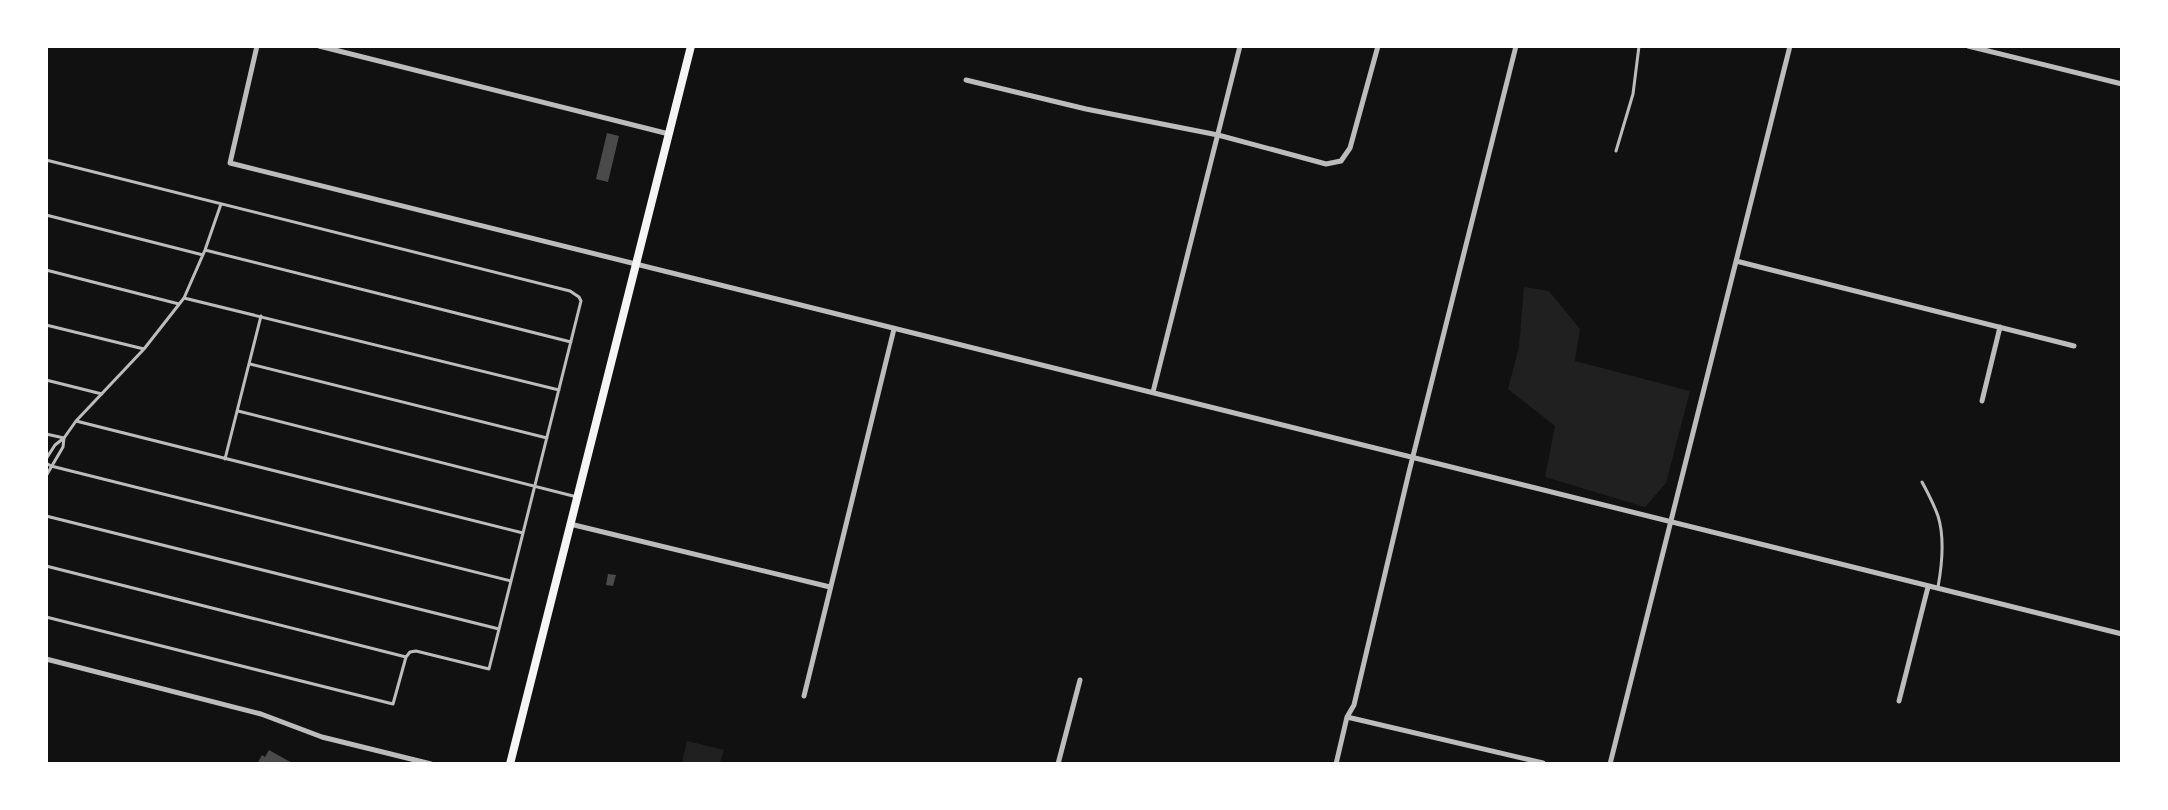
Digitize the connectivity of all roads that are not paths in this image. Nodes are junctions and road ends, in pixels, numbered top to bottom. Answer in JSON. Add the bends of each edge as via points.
{"nodes":[{"id":1,"x":257,"y":46,"type":"edge"},
{"id":2,"x":320,"y":46,"type":"edge"},
{"id":3,"x":691,"y":46,"type":"edge"},
{"id":4,"x":1240,"y":46,"type":"edge"},
{"id":5,"x":1378,"y":46,"type":"edge"},
{"id":6,"x":1516,"y":46,"type":"edge"},
{"id":7,"x":1639,"y":46,"type":"edge"},
{"id":8,"x":1790,"y":46,"type":"edge"},
{"id":9,"x":1968,"y":46,"type":"edge"},
{"id":10,"x":966,"y":80,"type":"dead end"},
{"id":11,"x":2121,"y":84,"type":"edge"},
{"id":12,"x":669,"y":134,"type":"junction"},
{"id":13,"x":1218,"y":135,"type":"junction"},
{"id":14,"x":1616,"y":151,"type":"dead end"},
{"id":15,"x":46,"y":160,"type":"edge"},
{"id":16,"x":221,"y":204,"type":"junction"},
{"id":17,"x":46,"y":215,"type":"edge"},
{"id":18,"x":205,"y":250,"type":"junction"},
{"id":19,"x":203,"y":255,"type":"junction"},
{"id":20,"x":1736,"y":261,"type":"junction"},
{"id":21,"x":636,"y":266,"type":"junction"},
{"id":22,"x":46,"y":270,"type":"edge"},
{"id":23,"x":184,"y":298,"type":"junction"},
{"id":24,"x":179,"y":304,"type":"junction"},
{"id":25,"x":261,"y":316,"type":"junction"},
{"id":26,"x":46,"y":325,"type":"edge"},
{"id":27,"x":2000,"y":327,"type":"junction"},
{"id":28,"x":894,"y":329,"type":"junction"},
{"id":29,"x":571,"y":342,"type":"junction"},
{"id":30,"x":2074,"y":346,"type":"dead end"},
{"id":31,"x":144,"y":349,"type":"junction"},
{"id":32,"x":250,"y":364,"type":"junction"},
{"id":33,"x":46,"y":380,"type":"edge"},
{"id":34,"x":559,"y":390,"type":"junction"},
{"id":35,"x":1153,"y":392,"type":"junction"},
{"id":36,"x":102,"y":394,"type":"junction"},
{"id":37,"x":1982,"y":401,"type":"dead end"},
{"id":38,"x":238,"y":411,"type":"junction"},
{"id":39,"x":76,"y":421,"type":"junction"},
{"id":40,"x":46,"y":434,"type":"edge"},
{"id":41,"x":64,"y":438,"type":"junction"},
{"id":42,"x":547,"y":438,"type":"junction"},
{"id":43,"x":1412,"y":458,"type":"junction"},
{"id":44,"x":225,"y":459,"type":"junction"},
{"id":45,"x":46,"y":461,"type":"edge"},
{"id":46,"x":51,"y":466,"type":"junction"},
{"id":47,"x":46,"y":476,"type":"edge"},
{"id":48,"x":1922,"y":482,"type":"dead end"},
{"id":49,"x":535,"y":486,"type":"junction"},
{"id":50,"x":577,"y":497,"type":"junction"},
{"id":51,"x":46,"y":516,"type":"edge"},
{"id":52,"x":1671,"y":522,"type":"junction"},
{"id":53,"x":570,"y":524,"type":"junction"},
{"id":54,"x":523,"y":533,"type":"junction"},
{"id":55,"x":46,"y":566,"type":"edge"},
{"id":56,"x":511,"y":581,"type":"junction"},
{"id":57,"x":830,"y":586,"type":"junction"},
{"id":58,"x":1928,"y":587,"type":"junction"},
{"id":59,"x":1937,"y":589,"type":"junction"},
{"id":60,"x":46,"y":617,"type":"edge"},
{"id":61,"x":499,"y":629,"type":"junction"},
{"id":62,"x":2121,"y":634,"type":"edge"},
{"id":63,"x":406,"y":657,"type":"junction"},
{"id":64,"x":46,"y":659,"type":"edge"},
{"id":65,"x":1080,"y":680,"type":"dead end"},
{"id":66,"x":804,"y":696,"type":"dead end"},
{"id":67,"x":1899,"y":701,"type":"dead end"},
{"id":68,"x":1347,"y":717,"type":"junction"},
{"id":69,"x":431,"y":764,"type":"edge"},
{"id":70,"x":510,"y":764,"type":"edge"},
{"id":71,"x":1058,"y":764,"type":"edge"},
{"id":72,"x":1336,"y":764,"type":"edge"},
{"id":73,"x":1543,"y":764,"type":"edge"},
{"id":74,"x":1610,"y":764,"type":"edge"}],
"edges":[{"from":1,"to":21,"type":"street","via":[[230,163]]},
{"from":2,"to":12,"type":"street"},
{"from":3,"to":12,"type":"main road"},
{"from":4,"to":13,"type":"street"},
{"from":5,"to":13,"type":"street","via":[[1350,148],[1341,161],[1326,164]]},
{"from":6,"to":43,"type":"street"},
{"from":7,"to":14,"type":"lane","via":[[1633,94]]},
{"from":8,"to":20,"type":"street"},
{"from":9,"to":11,"type":"street"},
{"from":10,"to":13,"type":"street"},
{"from":12,"to":21,"type":"main road"},
{"from":13,"to":35,"type":"street"},
{"from":15,"to":16,"type":"lane"},
{"from":16,"to":18,"type":"lane"},
{"from":16,"to":29,"type":"lane","via":[[570,291],[579,297],[580,306]]},
{"from":17,"to":19,"type":"lane"},
{"from":18,"to":19,"type":"lane"},
{"from":18,"to":29,"type":"lane"},
{"from":19,"to":23,"type":"lane"},
{"from":20,"to":27,"type":"street"},
{"from":20,"to":52,"type":"street"},
{"from":21,"to":28,"type":"street"},
{"from":21,"to":50,"type":"main road"},
{"from":22,"to":24,"type":"lane"},
{"from":23,"to":24,"type":"lane"},
{"from":23,"to":25,"type":"lane"},
{"from":24,"to":31,"type":"lane"},
{"from":25,"to":32,"type":"lane"},
{"from":25,"to":34,"type":"lane"},
{"from":26,"to":31,"type":"lane"},
{"from":27,"to":30,"type":"street"},
{"from":27,"to":37,"type":"street"},
{"from":28,"to":35,"type":"street"},
{"from":28,"to":57,"type":"street"},
{"from":29,"to":34,"type":"lane"},
{"from":31,"to":36,"type":"lane"},
{"from":32,"to":38,"type":"lane"},
{"from":32,"to":42,"type":"lane"},
{"from":33,"to":36,"type":"lane"},
{"from":34,"to":42,"type":"lane"},
{"from":35,"to":43,"type":"street"},
{"from":36,"to":39,"type":"lane"},
{"from":38,"to":44,"type":"lane"},
{"from":38,"to":49,"type":"lane"},
{"from":39,"to":41,"type":"lane"},
{"from":39,"to":44,"type":"lane"},
{"from":40,"to":41,"type":"lane"},
{"from":41,"to":45,"type":"lane"},
{"from":41,"to":46,"type":"lane"},
{"from":42,"to":49,"type":"lane"},
{"from":43,"to":52,"type":"street"},
{"from":43,"to":68,"type":"street","via":[[1354,705]]},
{"from":44,"to":54,"type":"lane"},
{"from":45,"to":46,"type":"lane"},
{"from":46,"to":47,"type":"lane"},
{"from":46,"to":56,"type":"lane"},
{"from":48,"to":59,"type":"lane","via":[[1940,525],[1942,566]]},
{"from":49,"to":50,"type":"lane"},
{"from":49,"to":54,"type":"lane"},
{"from":50,"to":53,"type":"main road"},
{"from":51,"to":61,"type":"lane"},
{"from":52,"to":58,"type":"street"},
{"from":52,"to":74,"type":"street"},
{"from":53,"to":57,"type":"street"},
{"from":53,"to":70,"type":"main road"},
{"from":54,"to":56,"type":"lane"},
{"from":55,"to":63,"type":"lane"},
{"from":56,"to":61,"type":"lane"},
{"from":57,"to":66,"type":"street"},
{"from":58,"to":59,"type":"street"},
{"from":58,"to":67,"type":"street"},
{"from":59,"to":62,"type":"street"},
{"from":60,"to":63,"type":"lane","via":[[393,704]]},
{"from":61,"to":63,"type":"lane","via":[[489,669],[416,651]]},
{"from":64,"to":69,"type":"street","via":[[261,714],[321,737]]},
{"from":65,"to":71,"type":"street"},
{"from":68,"to":72,"type":"street"},
{"from":68,"to":73,"type":"street"}]}
